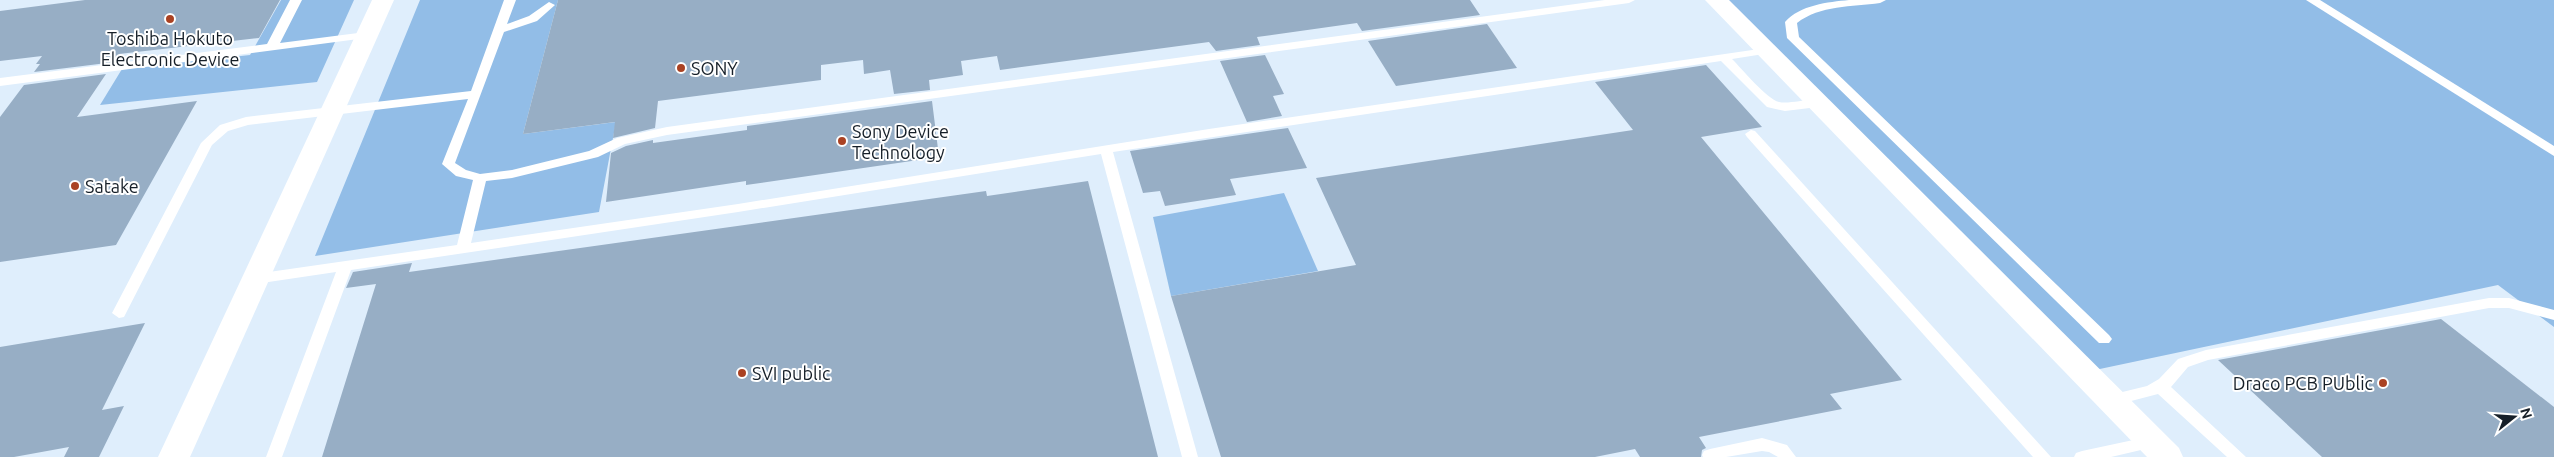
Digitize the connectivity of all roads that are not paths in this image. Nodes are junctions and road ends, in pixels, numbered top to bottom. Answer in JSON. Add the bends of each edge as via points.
{"nodes":[{"id":1,"x":296,"y":0,"type":"edge"},
{"id":2,"x":383,"y":0,"type":"edge"},
{"id":3,"x":510,"y":0,"type":"edge"},
{"id":4,"x":1627,"y":0,"type":"edge"},
{"id":5,"x":1716,"y":0,"type":"edge"},
{"id":6,"x":1880,"y":0,"type":"edge"},
{"id":7,"x":2312,"y":0,"type":"edge"},
{"id":8,"x":549,"y":5,"type":"dead end"},
{"id":9,"x":499,"y":30,"type":"junction"},
{"id":10,"x":366,"y":35,"type":"junction"},
{"id":11,"x":272,"y":46,"type":"junction"},
{"id":12,"x":1766,"y":51,"type":"junction"},
{"id":13,"x":1723,"y":57,"type":"junction"},
{"id":14,"x":0,"y":82,"type":"edge"},
{"id":15,"x":476,"y":94,"type":"junction"},
{"id":16,"x":1818,"y":103,"type":"junction"},
{"id":17,"x":332,"y":111,"type":"junction"},
{"id":18,"x":1751,"y":134,"type":"dead end"},
{"id":19,"x":1106,"y":150,"type":"junction"},
{"id":20,"x":2554,"y":152,"type":"edge"},
{"id":21,"x":480,"y":178,"type":"junction"},
{"id":22,"x":463,"y":249,"type":"junction"},
{"id":23,"x":345,"y":266,"type":"junction"},
{"id":24,"x":255,"y":279,"type":"junction"},
{"id":25,"x":119,"y":313,"type":"dead end"},
{"id":26,"x":2554,"y":315,"type":"edge"},
{"id":27,"x":2104,"y":340,"type":"dead end"},
{"id":28,"x":2160,"y":386,"type":"junction"},
{"id":29,"x":2112,"y":400,"type":"junction"},
{"id":30,"x":2159,"y":449,"type":"edge"},
{"id":31,"x":1710,"y":455,"type":"dead end"},
{"id":32,"x":174,"y":457,"type":"edge"},
{"id":33,"x":274,"y":457,"type":"edge"},
{"id":34,"x":1190,"y":457,"type":"edge"},
{"id":35,"x":1788,"y":457,"type":"edge"},
{"id":36,"x":2043,"y":457,"type":"edge"},
{"id":37,"x":2082,"y":457,"type":"edge"},
{"id":38,"x":2238,"y":457,"type":"edge"}],
"edges":[{"from":1,"to":11,"type":"lane"},
{"from":2,"to":10,"type":"street"},
{"from":3,"to":9,"type":"lane"},
{"from":4,"to":21,"type":"lane","via":[[667,131],[621,141],[584,156],[512,174]]},
{"from":5,"to":12,"type":"street"},
{"from":6,"to":27,"type":"lane","via":[[1798,14],[1791,22],[1793,38]]},
{"from":7,"to":20,"type":"lane"},
{"from":8,"to":9,"type":"lane","via":[[532,20]]},
{"from":9,"to":15,"type":"lane"},
{"from":10,"to":11,"type":"lane"},
{"from":10,"to":17,"type":"street"},
{"from":11,"to":14,"type":"lane"},
{"from":12,"to":13,"type":"lane"},
{"from":12,"to":16,"type":"street"},
{"from":13,"to":16,"type":"lane","via":[[1771,104],[1785,107]]},
{"from":13,"to":19,"type":"lane"},
{"from":15,"to":17,"type":"lane"},
{"from":15,"to":21,"type":"lane","via":[[448,164],[461,173]]},
{"from":16,"to":29,"type":"street"},
{"from":17,"to":24,"type":"street"},
{"from":17,"to":25,"type":"lane","via":[[246,121],[224,128],[207,143]]},
{"from":18,"to":36,"type":"lane"},
{"from":19,"to":22,"type":"lane"},
{"from":19,"to":34,"type":"lane"},
{"from":21,"to":22,"type":"lane"},
{"from":22,"to":23,"type":"lane"},
{"from":23,"to":24,"type":"lane"},
{"from":23,"to":33,"type":"lane"},
{"from":24,"to":32,"type":"street"},
{"from":26,"to":28,"type":"lane","via":[[2509,303],[2489,303],[2206,355],[2183,363]]},
{"from":28,"to":29,"type":"lane"},
{"from":28,"to":38,"type":"lane"},
{"from":29,"to":30,"type":"street"},
{"from":30,"to":37,"type":"lane"},
{"from":31,"to":35,"type":"lane","via":[[1763,444],[1780,448]]}]}
